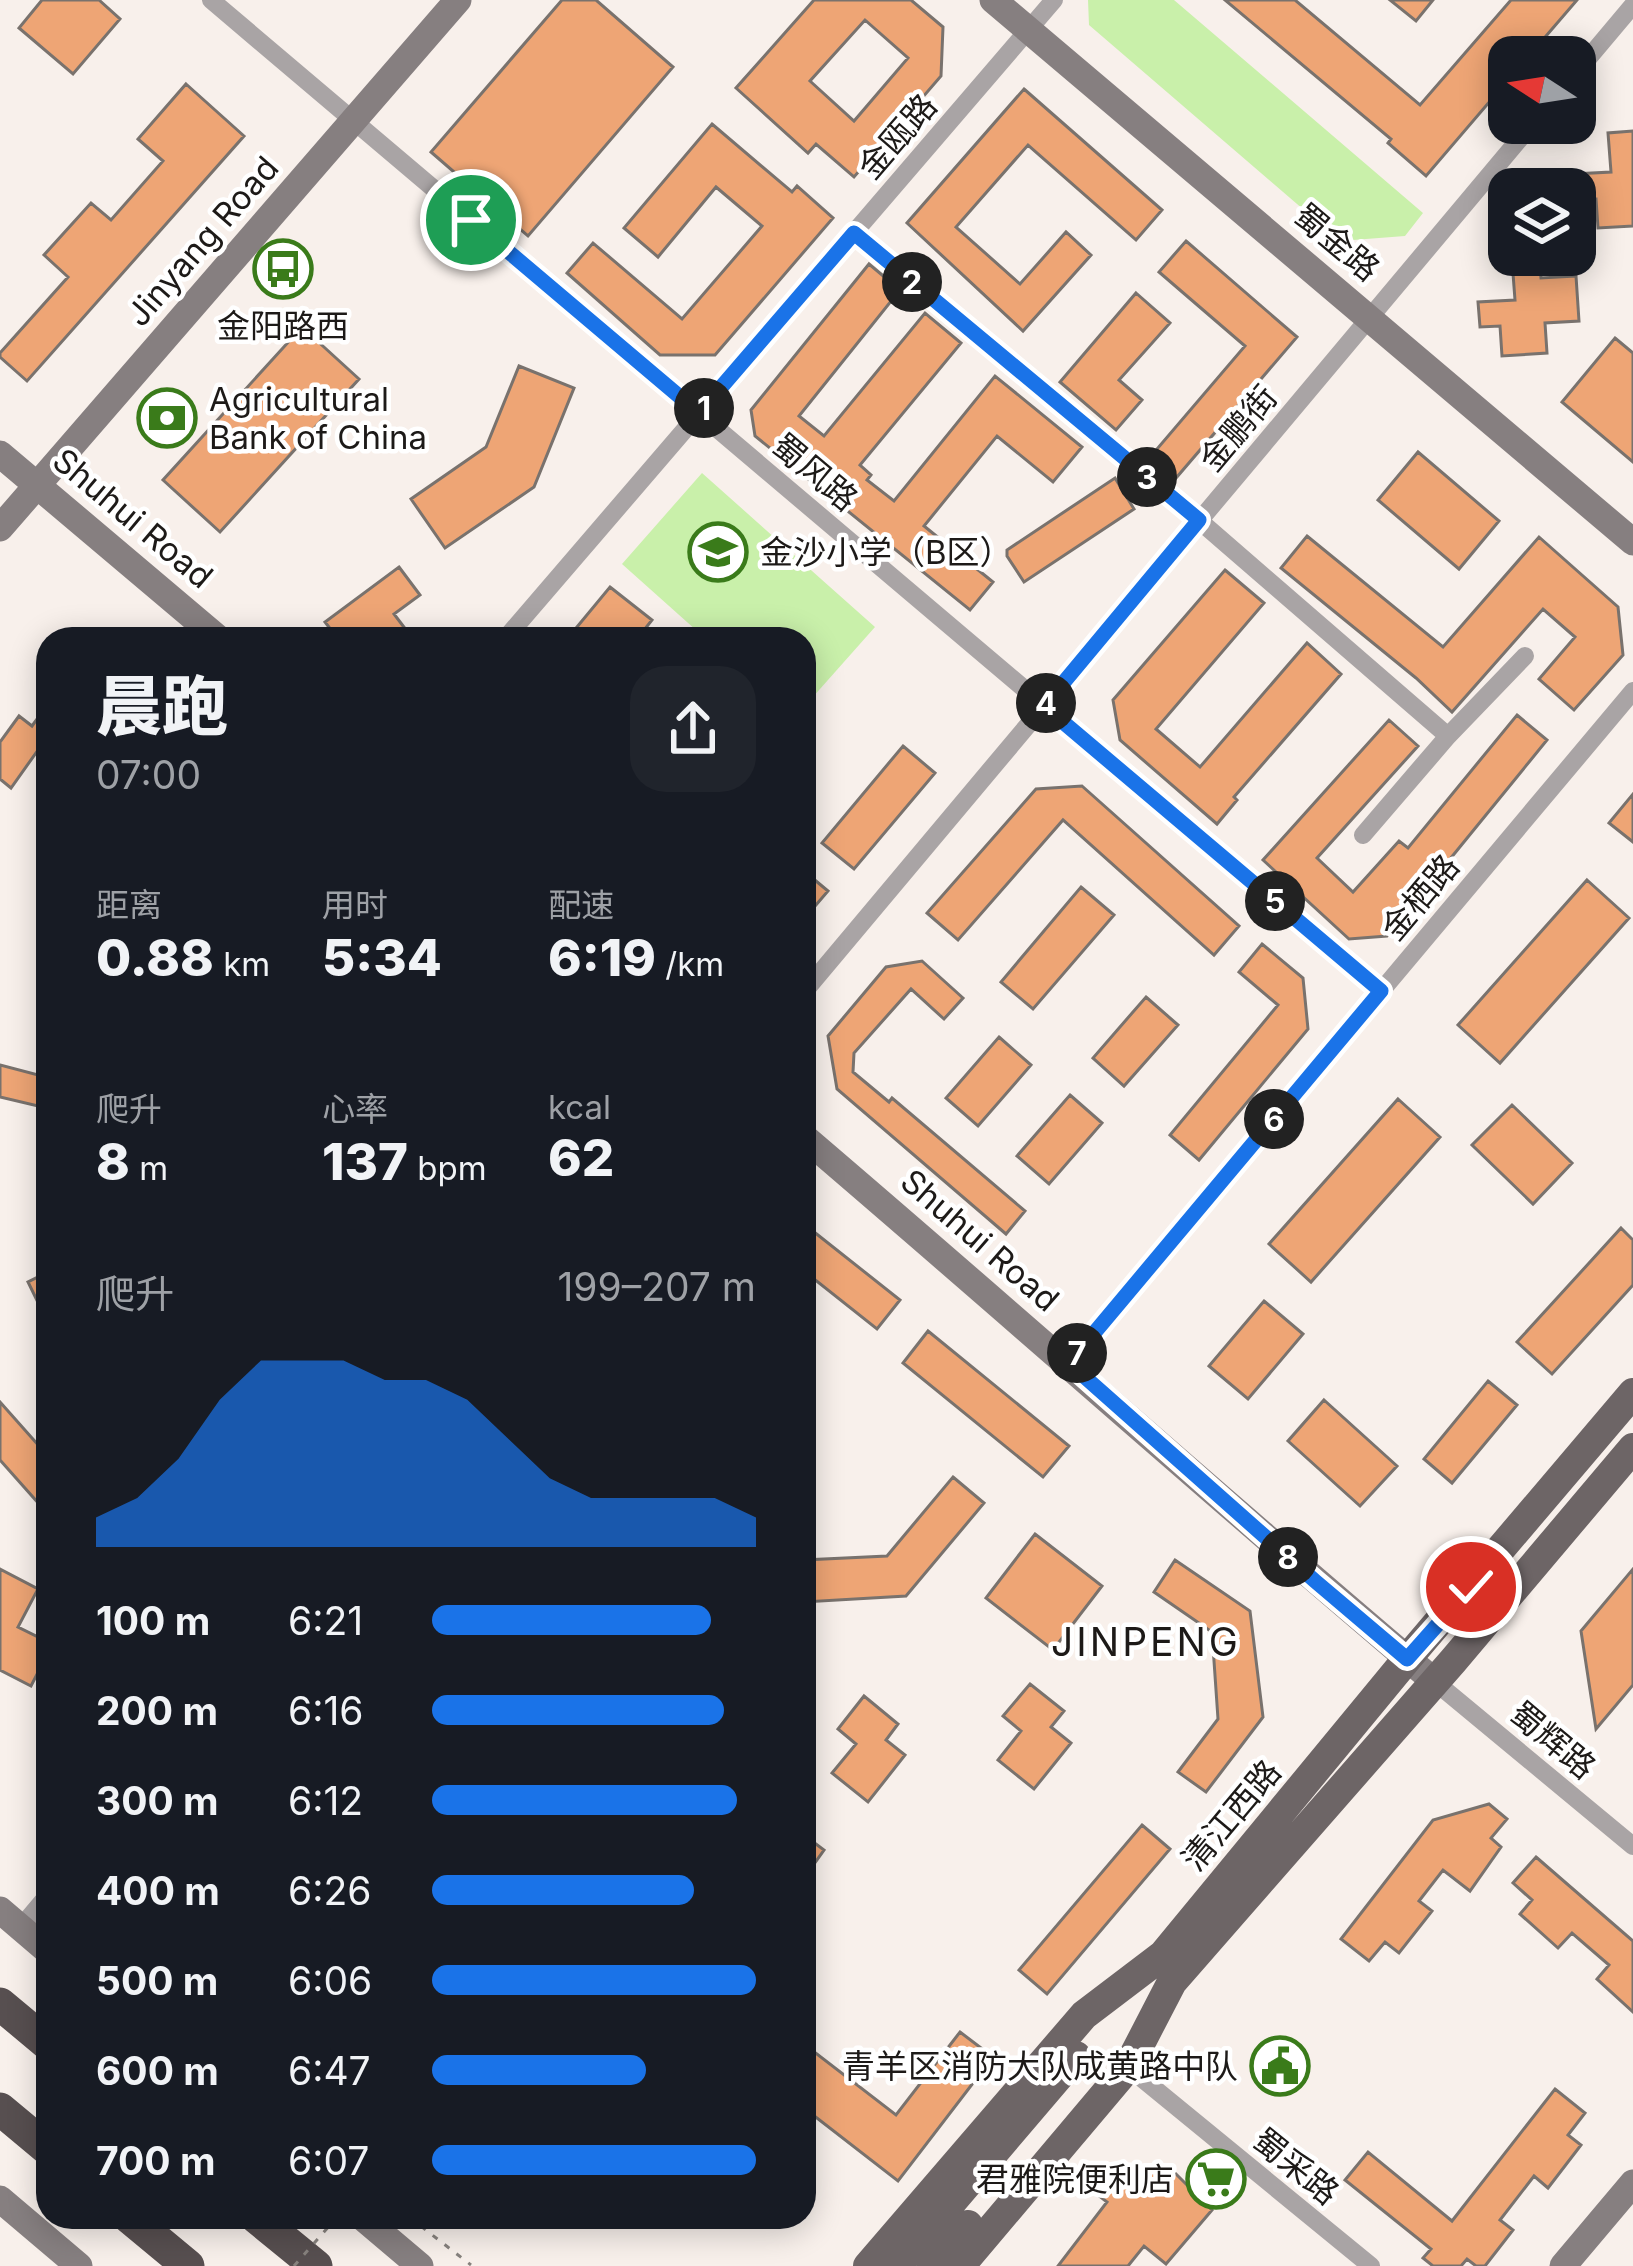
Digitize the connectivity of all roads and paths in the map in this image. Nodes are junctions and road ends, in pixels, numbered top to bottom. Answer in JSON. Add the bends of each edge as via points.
{"nodes":[{"id":1,"x":211,"y":0,"type":"edge"},
{"id":2,"x":458,"y":0,"type":"edge"},
{"id":3,"x":993,"y":0,"type":"edge"},
{"id":4,"x":1054,"y":0,"type":"edge"},
{"id":5,"x":1633,"y":5,"type":"edge"},
{"id":6,"x":1028,"y":30,"type":"junction"},
{"id":7,"x":1596,"y":49,"type":"edge"},
{"id":8,"x":354,"y":122,"type":"junction"},
{"id":9,"x":1515,"y":144,"type":"edge"},
{"id":10,"x":854,"y":233,"type":"junction"},
{"id":11,"x":1370,"y":317,"type":"junction"},
{"id":12,"x":699,"y":413,"type":"junction"},
{"id":13,"x":0,"y":454,"type":"edge"},
{"id":14,"x":38,"y":484,"type":"junction"},
{"id":15,"x":1199,"y":520,"type":"junction"},
{"id":16,"x":0,"y":528,"type":"edge"},
{"id":17,"x":1633,"y":542,"type":"edge"},
{"id":18,"x":206,"y":627,"type":"edge"},
{"id":19,"x":515,"y":627,"type":"edge"},
{"id":20,"x":1525,"y":656,"type":"dead end"},
{"id":21,"x":1633,"y":691,"type":"edge"},
{"id":22,"x":1044,"y":706,"type":"junction"},
{"id":23,"x":1448,"y":736,"type":"junction"},
{"id":24,"x":1363,"y":835,"type":"dead end"},
{"id":25,"x":816,"y":978,"type":"edge"},
{"id":26,"x":1381,"y":991,"type":"junction"},
{"id":27,"x":816,"y":1147,"type":"edge"},
{"id":28,"x":1069,"y":1363,"type":"junction"},
{"id":29,"x":1633,"y":1393,"type":"edge"},
{"id":30,"x":1633,"y":1448,"type":"edge"},
{"id":31,"x":1407,"y":1659,"type":"junction"},
{"id":32,"x":1434,"y":1681,"type":"junction"},
{"id":33,"x":1633,"y":1846,"type":"edge"},
{"id":34,"x":36,"y":1902,"type":"edge"},
{"id":35,"x":10,"y":1919,"type":"edge"},
{"id":36,"x":36,"y":1941,"type":"edge"},
{"id":37,"x":1167,"y":1968,"type":"junction"},
{"id":38,"x":6,"y":2008,"type":"edge"},
{"id":39,"x":36,"y":2034,"type":"edge"},
{"id":40,"x":1116,"y":2047,"type":"junction"},
{"id":41,"x":0,"y":2109,"type":"edge"},
{"id":42,"x":36,"y":2140,"type":"edge"},
{"id":43,"x":1633,"y":2182,"type":"edge"},
{"id":44,"x":0,"y":2199,"type":"edge"},
{"id":45,"x":143,"y":2229,"type":"edge"},
{"id":46,"x":271,"y":2229,"type":"edge"},
{"id":47,"x":326,"y":2229,"type":"edge"},
{"id":48,"x":376,"y":2229,"type":"edge"},
{"id":49,"x":424,"y":2229,"type":"edge"},
{"id":50,"x":471,"y":2265,"type":"edge"},
{"id":51,"x":79,"y":2266,"type":"edge"},
{"id":52,"x":188,"y":2266,"type":"edge"},
{"id":53,"x":294,"y":2266,"type":"edge"},
{"id":54,"x":316,"y":2266,"type":"edge"},
{"id":55,"x":419,"y":2266,"type":"edge"},
{"id":56,"x":868,"y":2266,"type":"edge"},
{"id":57,"x":897,"y":2266,"type":"edge"},
{"id":58,"x":932,"y":2266,"type":"edge"},
{"id":59,"x":960,"y":2266,"type":"edge"},
{"id":60,"x":1371,"y":2266,"type":"edge"},
{"id":61,"x":1563,"y":2266,"type":"edge"}],
"edges":[{"from":1,"to":8,"type":"street","name":"蜀风路"},
{"from":2,"to":8,"type":"street","name":"Jinyang Road"},
{"from":3,"to":6,"type":"street","name":"蜀金路"},
{"from":4,"to":6,"type":"street","name":"金瓯路"},
{"from":5,"to":7,"type":"street"},
{"from":6,"to":10,"type":"street","name":"金瓯路"},
{"from":6,"to":11,"type":"street","name":"蜀金路"},
{"from":8,"to":12,"type":"street","name":"蜀风路"},
{"from":8,"to":14,"type":"street","name":"Jinyang Road"},
{"from":9,"to":11,"type":"street","name":"金鹏街"},
{"from":10,"to":12,"type":"street","name":"金瓯路"},
{"from":10,"to":15,"type":"street"},
{"from":11,"to":15,"type":"street","name":"金鹏街"},
{"from":11,"to":17,"type":"street","name":"蜀金路"},
{"from":12,"to":19,"type":"street","name":"金瓯路"},
{"from":12,"to":22,"type":"street","name":"蜀风路"},
{"from":13,"to":14,"type":"street","name":"Shuhui Road"},
{"from":14,"to":16,"type":"street","name":"Jinyang Road"},
{"from":14,"to":18,"type":"street","name":"Shuhui Road"},
{"from":15,"to":22,"type":"street","name":"金鹏街"},
{"from":15,"to":23,"type":"street"},
{"from":20,"to":23,"type":"street"},
{"from":21,"to":26,"type":"street","name":"金栖路"},
{"from":22,"to":25,"type":"street","name":"金鹏街"},
{"from":22,"to":26,"type":"street","name":"蜀风路"},
{"from":23,"to":24,"type":"street"},
{"from":26,"to":28,"type":"street","name":"金栖路"},
{"from":27,"to":28,"type":"street","name":"Shuhui Road"},
{"from":28,"to":31,"type":"street","name":"Shuhui Road"},
{"from":29,"to":31,"type":"main road","name":"清江西路"},
{"from":30,"to":32,"type":"main road","name":"清江西路"},
{"from":31,"to":32,"type":"street","name":"Shuhui Road"},
{"from":31,"to":37,"type":"main road","name":"清江西路"},
{"from":32,"to":33,"type":"street","name":"蜀辉路"},
{"from":32,"to":37,"type":"main road","name":"清江西路"},
{"from":34,"to":35,"type":"street"},
{"from":35,"to":36,"type":"street"},
{"from":37,"to":40,"type":"main road"},
{"from":37,"to":56,"type":"main road","name":"清江西路","via":[[1084,2015]]},
{"from":38,"to":39,"type":"highway"},
{"from":40,"to":57,"type":"main road"},
{"from":40,"to":58,"type":"main road"},
{"from":40,"to":59,"type":"main road"},
{"from":40,"to":60,"type":"street","name":"蜀采路"},
{"from":41,"to":42,"type":"highway"},
{"from":43,"to":61,"type":"street"},
{"from":44,"to":51,"type":"street"},
{"from":45,"to":52,"type":"highway"},
{"from":46,"to":54,"type":"highway"},
{"from":47,"to":53,"type":"path","bridge":true},
{"from":48,"to":55,"type":"street"},
{"from":49,"to":50,"type":"path"}]}
